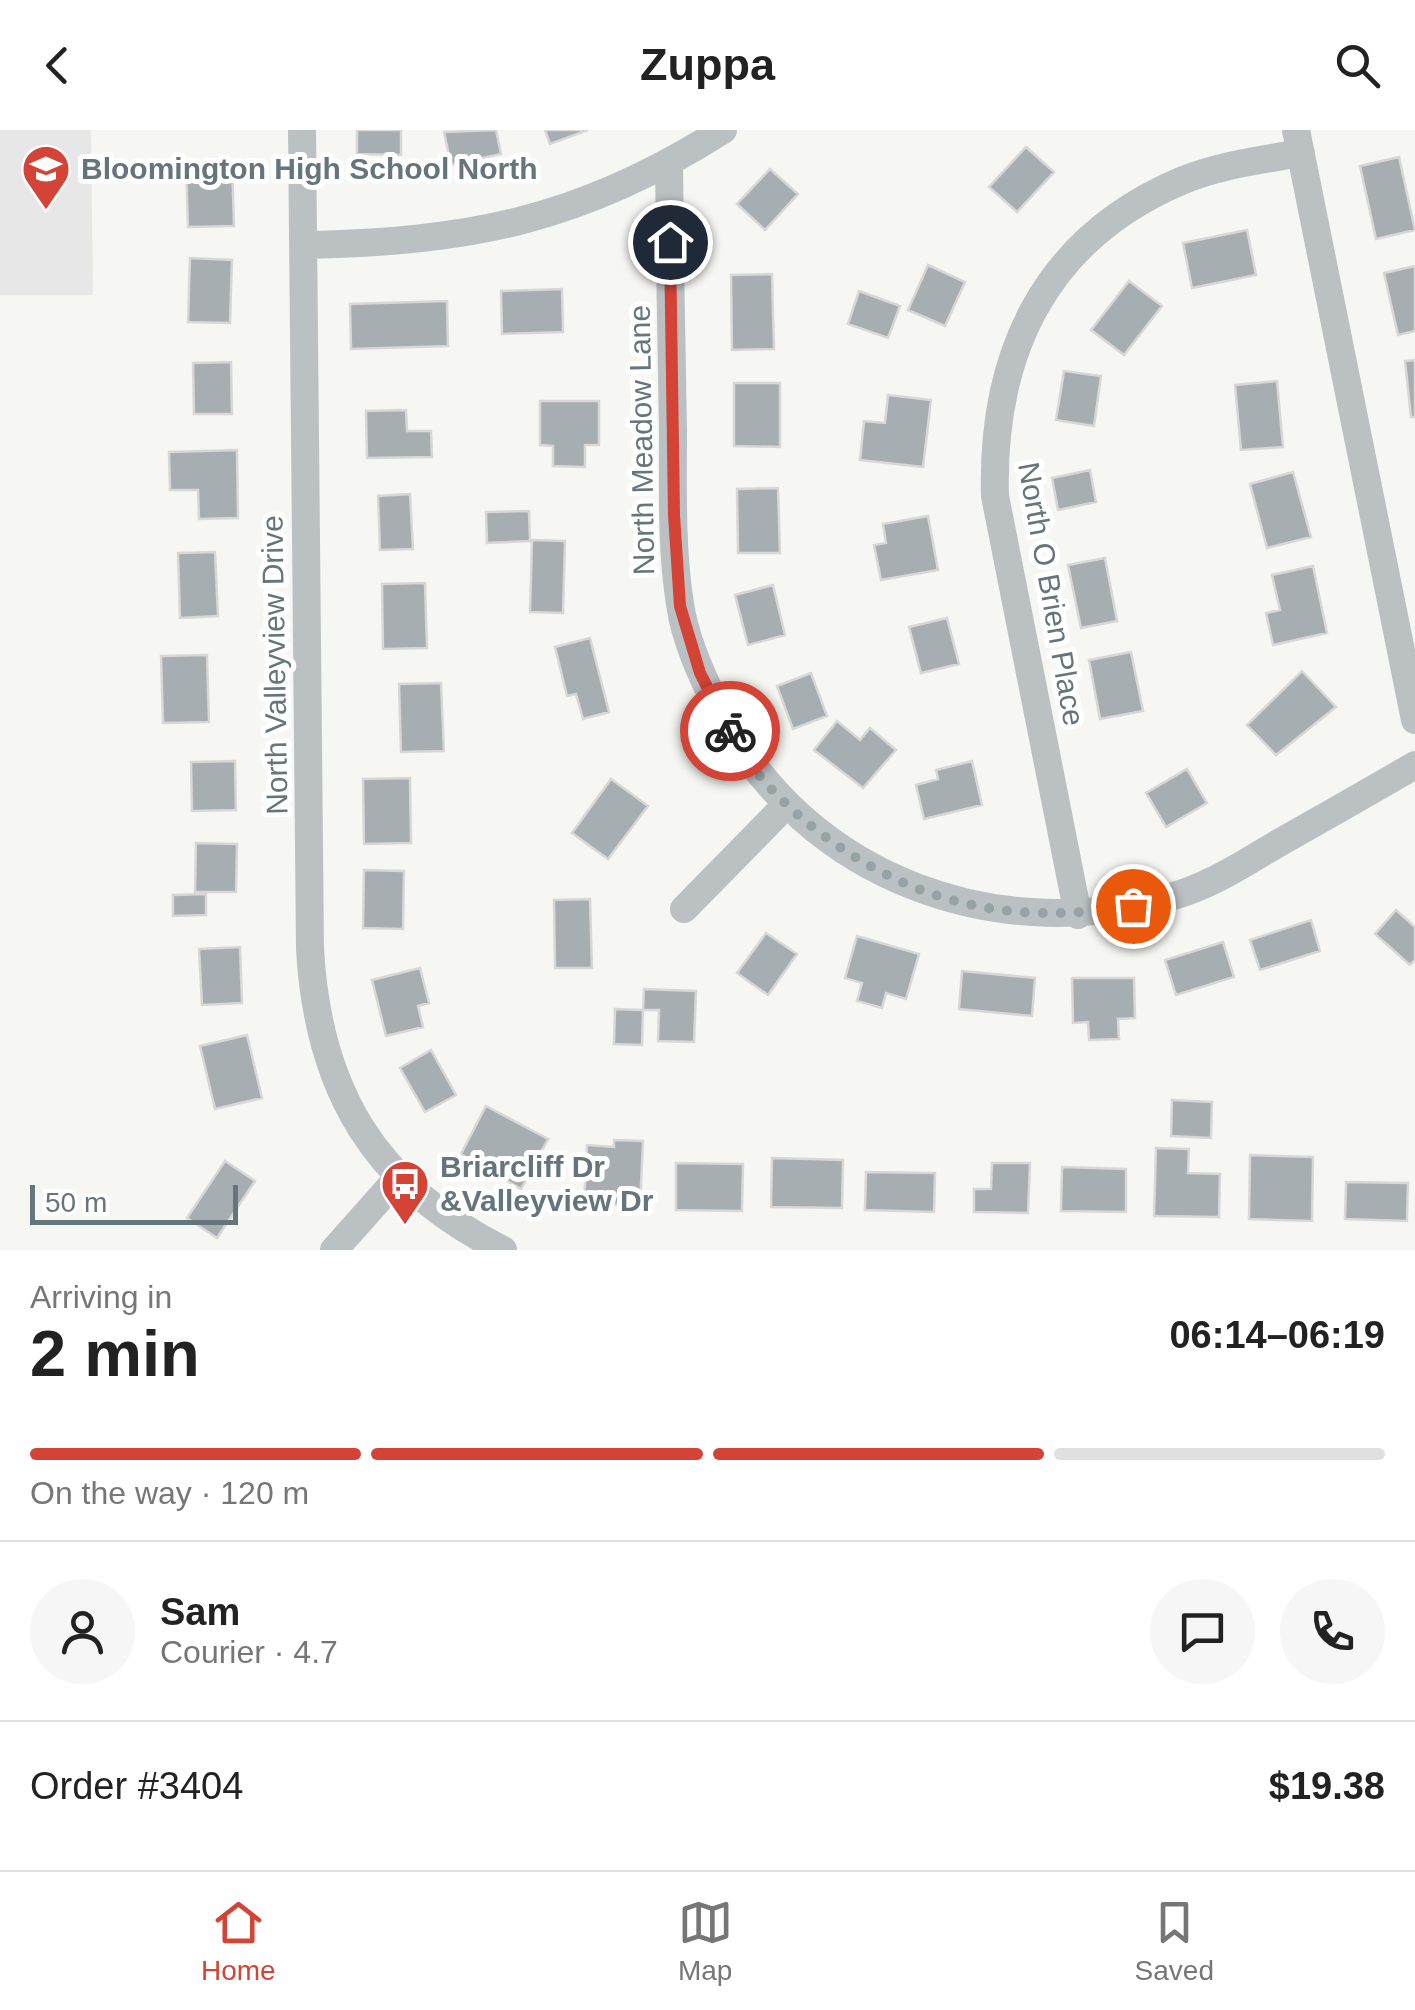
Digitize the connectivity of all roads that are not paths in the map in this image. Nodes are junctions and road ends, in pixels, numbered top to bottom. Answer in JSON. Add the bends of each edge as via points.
{"nodes":[{"id":1,"x":302,"y":130,"type":"edge"},
{"id":2,"x":724,"y":130,"type":"edge"},
{"id":3,"x":1298,"y":142,"type":"edge"},
{"id":4,"x":669,"y":164,"type":"junction"},
{"id":5,"x":304,"y":246,"type":"junction"},
{"id":6,"x":1415,"y":720,"type":"edge"},
{"id":7,"x":1415,"y":765,"type":"edge"},
{"id":8,"x":786,"y":806,"type":"junction"},
{"id":9,"x":684,"y":909,"type":"dead end"},
{"id":10,"x":1078,"y":915,"type":"junction"},
{"id":11,"x":398,"y":1178,"type":"junction"},
{"id":12,"x":334,"y":1250,"type":"edge"},
{"id":13,"x":504,"y":1250,"type":"edge"}],
"edges":[{"from":1,"to":5,"type":"street","name":"North Valleyview Drive"},
{"from":2,"to":4,"type":"street"},
{"from":3,"to":6,"type":"street"},
{"from":3,"to":10,"type":"street","name":"North O Brien Place","via":[[1183,180],[1099,230],[1048,286],[1004,377],[995,496]]},
{"from":4,"to":5,"type":"street","via":[[566,209],[479,232]]},
{"from":4,"to":8,"type":"street","name":"North Meadow Lane","via":[[680,606],[700,673],[740,752]]},
{"from":5,"to":11,"type":"street","name":"North Valleyview Drive","via":[[313,998],[345,1103]]},
{"from":7,"to":10,"type":"street","name":"North Meadow Lane","via":[[1185,892]]},
{"from":8,"to":9,"type":"street"},
{"from":8,"to":10,"type":"street","name":"North Meadow Lane","via":[[892,880],[950,901]]},
{"from":11,"to":12,"type":"street"},
{"from":11,"to":13,"type":"street","name":"North Valleyview Drive","via":[[429,1206]]}]}
